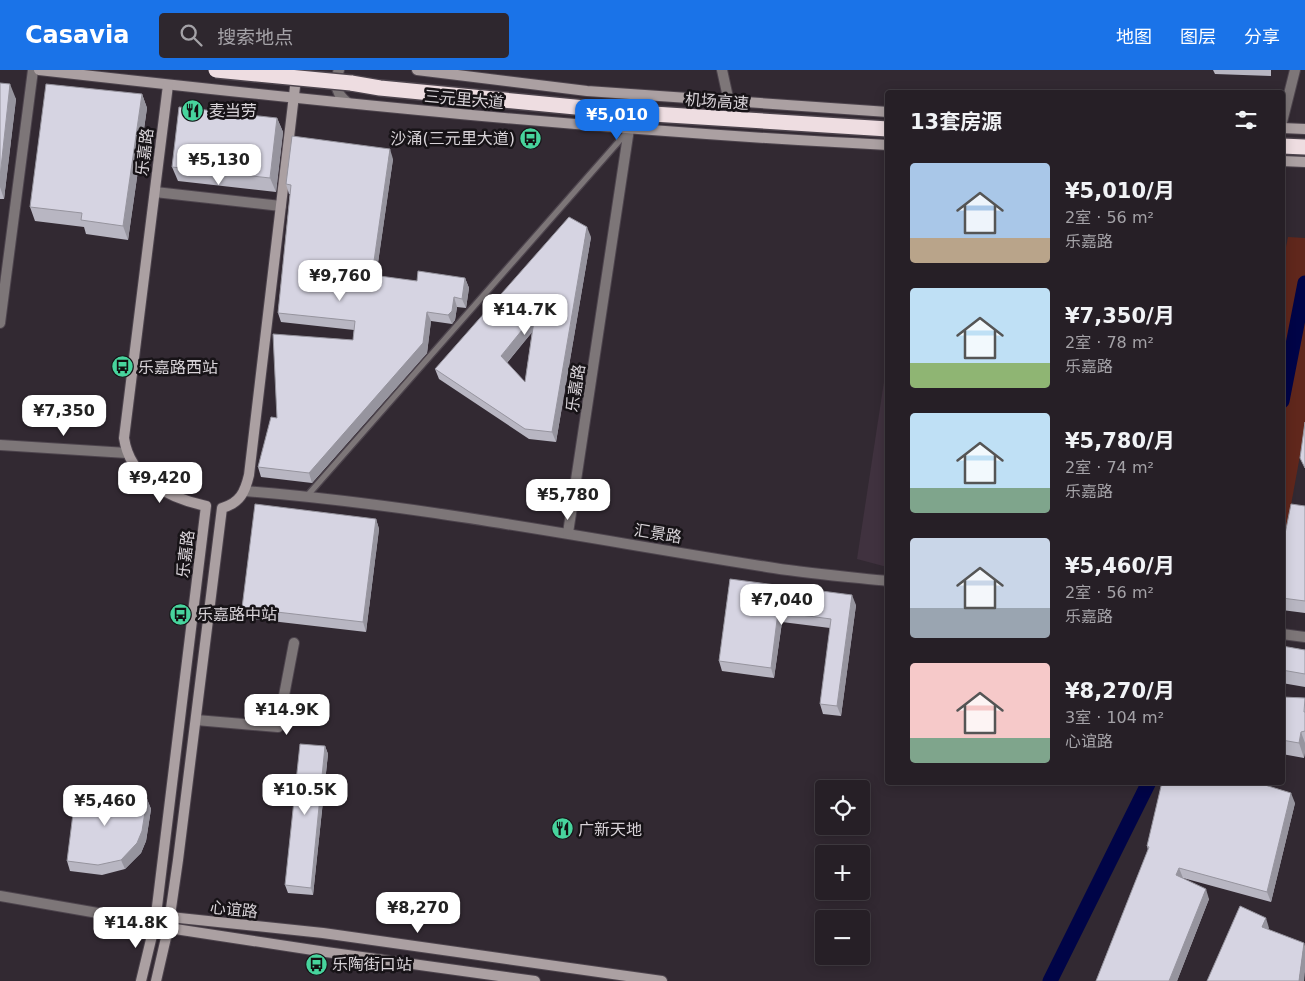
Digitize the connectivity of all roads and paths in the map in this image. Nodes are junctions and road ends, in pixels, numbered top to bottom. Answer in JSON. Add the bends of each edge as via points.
{"nodes":[{"id":1,"x":32,"y":70,"type":"edge"},
{"id":2,"x":39,"y":70,"type":"edge"},
{"id":3,"x":216,"y":70,"type":"edge"},
{"id":4,"x":288,"y":70,"type":"edge"},
{"id":5,"x":297,"y":70,"type":"edge"},
{"id":6,"x":339,"y":70,"type":"edge"},
{"id":7,"x":417,"y":70,"type":"edge"},
{"id":8,"x":722,"y":70,"type":"edge"},
{"id":9,"x":1295,"y":70,"type":"edge"},
{"id":10,"x":351,"y":83,"type":"junction"},
{"id":11,"x":168,"y":85,"type":"junction"},
{"id":12,"x":294,"y":98,"type":"junction"},
{"id":13,"x":729,"y":102,"type":"junction"},
{"id":14,"x":348,"y":103,"type":"junction"},
{"id":15,"x":1285,"y":110,"type":"edge"},
{"id":16,"x":885,"y":112,"type":"edge"},
{"id":17,"x":1285,"y":128,"type":"edge"},
{"id":18,"x":885,"y":129,"type":"edge"},
{"id":19,"x":1305,"y":129,"type":"edge"},
{"id":20,"x":629,"y":130,"type":"junction"},
{"id":21,"x":885,"y":145,"type":"edge"},
{"id":22,"x":1285,"y":146,"type":"edge"},
{"id":23,"x":1305,"y":147,"type":"edge"},
{"id":24,"x":1285,"y":161,"type":"edge"},
{"id":25,"x":1305,"y":162,"type":"edge"},
{"id":26,"x":155,"y":192,"type":"junction"},
{"id":27,"x":281,"y":206,"type":"junction"},
{"id":28,"x":0,"y":323,"type":"edge"},
{"id":29,"x":0,"y":445,"type":"edge"},
{"id":30,"x":126,"y":453,"type":"junction"},
{"id":31,"x":245,"y":491,"type":"junction"},
{"id":32,"x":307,"y":496,"type":"junction"},
{"id":33,"x":206,"y":506,"type":"junction"},
{"id":34,"x":222,"y":508,"type":"junction"},
{"id":35,"x":568,"y":533,"type":"junction"},
{"id":36,"x":885,"y":581,"type":"edge"},
{"id":37,"x":1285,"y":635,"type":"edge"},
{"id":38,"x":1305,"y":638,"type":"edge"},
{"id":39,"x":294,"y":643,"type":"dead end"},
{"id":40,"x":196,"y":720,"type":"junction"},
{"id":41,"x":0,"y":896,"type":"edge"},
{"id":42,"x":170,"y":917,"type":"junction"},
{"id":43,"x":155,"y":923,"type":"junction"},
{"id":44,"x":168,"y":929,"type":"junction"},
{"id":45,"x":141,"y":981,"type":"edge"},
{"id":46,"x":156,"y":981,"type":"edge"},
{"id":47,"x":535,"y":981,"type":"edge"},
{"id":48,"x":662,"y":981,"type":"edge"}],
"edges":[{"from":1,"to":28,"type":"street"},
{"from":2,"to":11,"type":"street","name":"三元里大道"},
{"from":3,"to":10,"type":"highway","name":"机场高速","bridge":true},
{"from":4,"to":10,"type":"highway","bridge":true},
{"from":5,"to":12,"type":"street"},
{"from":6,"to":14,"type":"street","via":[[337,93]]},
{"from":7,"to":13,"type":"street","name":"三元里大道","via":[[587,91]]},
{"from":8,"to":13,"type":"street"},
{"from":9,"to":15,"type":"street"},
{"from":10,"to":18,"type":"highway","name":"机场高速","via":[[578,108]]},
{"from":11,"to":12,"type":"street","name":"三元里大道"},
{"from":11,"to":26,"type":"street","name":"乐嘉路"},
{"from":12,"to":14,"type":"street","name":"三元里大道"},
{"from":12,"to":27,"type":"street"},
{"from":13,"to":16,"type":"street","name":"三元里大道"},
{"from":14,"to":20,"type":"street","name":"三元里大道"},
{"from":17,"to":19,"type":"street"},
{"from":20,"to":21,"type":"street","name":"三元里大道"},
{"from":20,"to":32,"type":"lane"},
{"from":20,"to":35,"type":"street","name":"乐嘉路"},
{"from":22,"to":23,"type":"highway"},
{"from":24,"to":25,"type":"street"},
{"from":26,"to":27,"type":"street"},
{"from":26,"to":30,"type":"street","name":"乐嘉路","via":[[126,421]]},
{"from":27,"to":31,"type":"street"},
{"from":29,"to":30,"type":"street"},
{"from":30,"to":33,"type":"street","via":[[156,486],[170,495]]},
{"from":31,"to":32,"type":"street","name":"汇景路"},
{"from":31,"to":34,"type":"street","via":[[234,505]]},
{"from":32,"to":35,"type":"street","name":"汇景路"},
{"from":33,"to":34,"type":"street"},
{"from":33,"to":43,"type":"street","name":"乐嘉路"},
{"from":34,"to":40,"type":"street","name":"乐嘉路"},
{"from":35,"to":36,"type":"street","name":"汇景路","via":[[776,568]]},
{"from":37,"to":38,"type":"street"},
{"from":39,"to":40,"type":"street","via":[[278,727]]},
{"from":40,"to":42,"type":"street","name":"乐嘉路"},
{"from":41,"to":43,"type":"street"},
{"from":42,"to":43,"type":"street","name":"心谊路"},
{"from":42,"to":44,"type":"street","name":"乐嘉路"},
{"from":42,"to":48,"type":"street","name":"心谊路","via":[[323,934]]},
{"from":43,"to":44,"type":"street","name":"心谊路"},
{"from":43,"to":45,"type":"street","name":"乐嘉路"},
{"from":44,"to":46,"type":"street","name":"乐嘉路"},
{"from":44,"to":47,"type":"street","name":"心谊路"}]}
